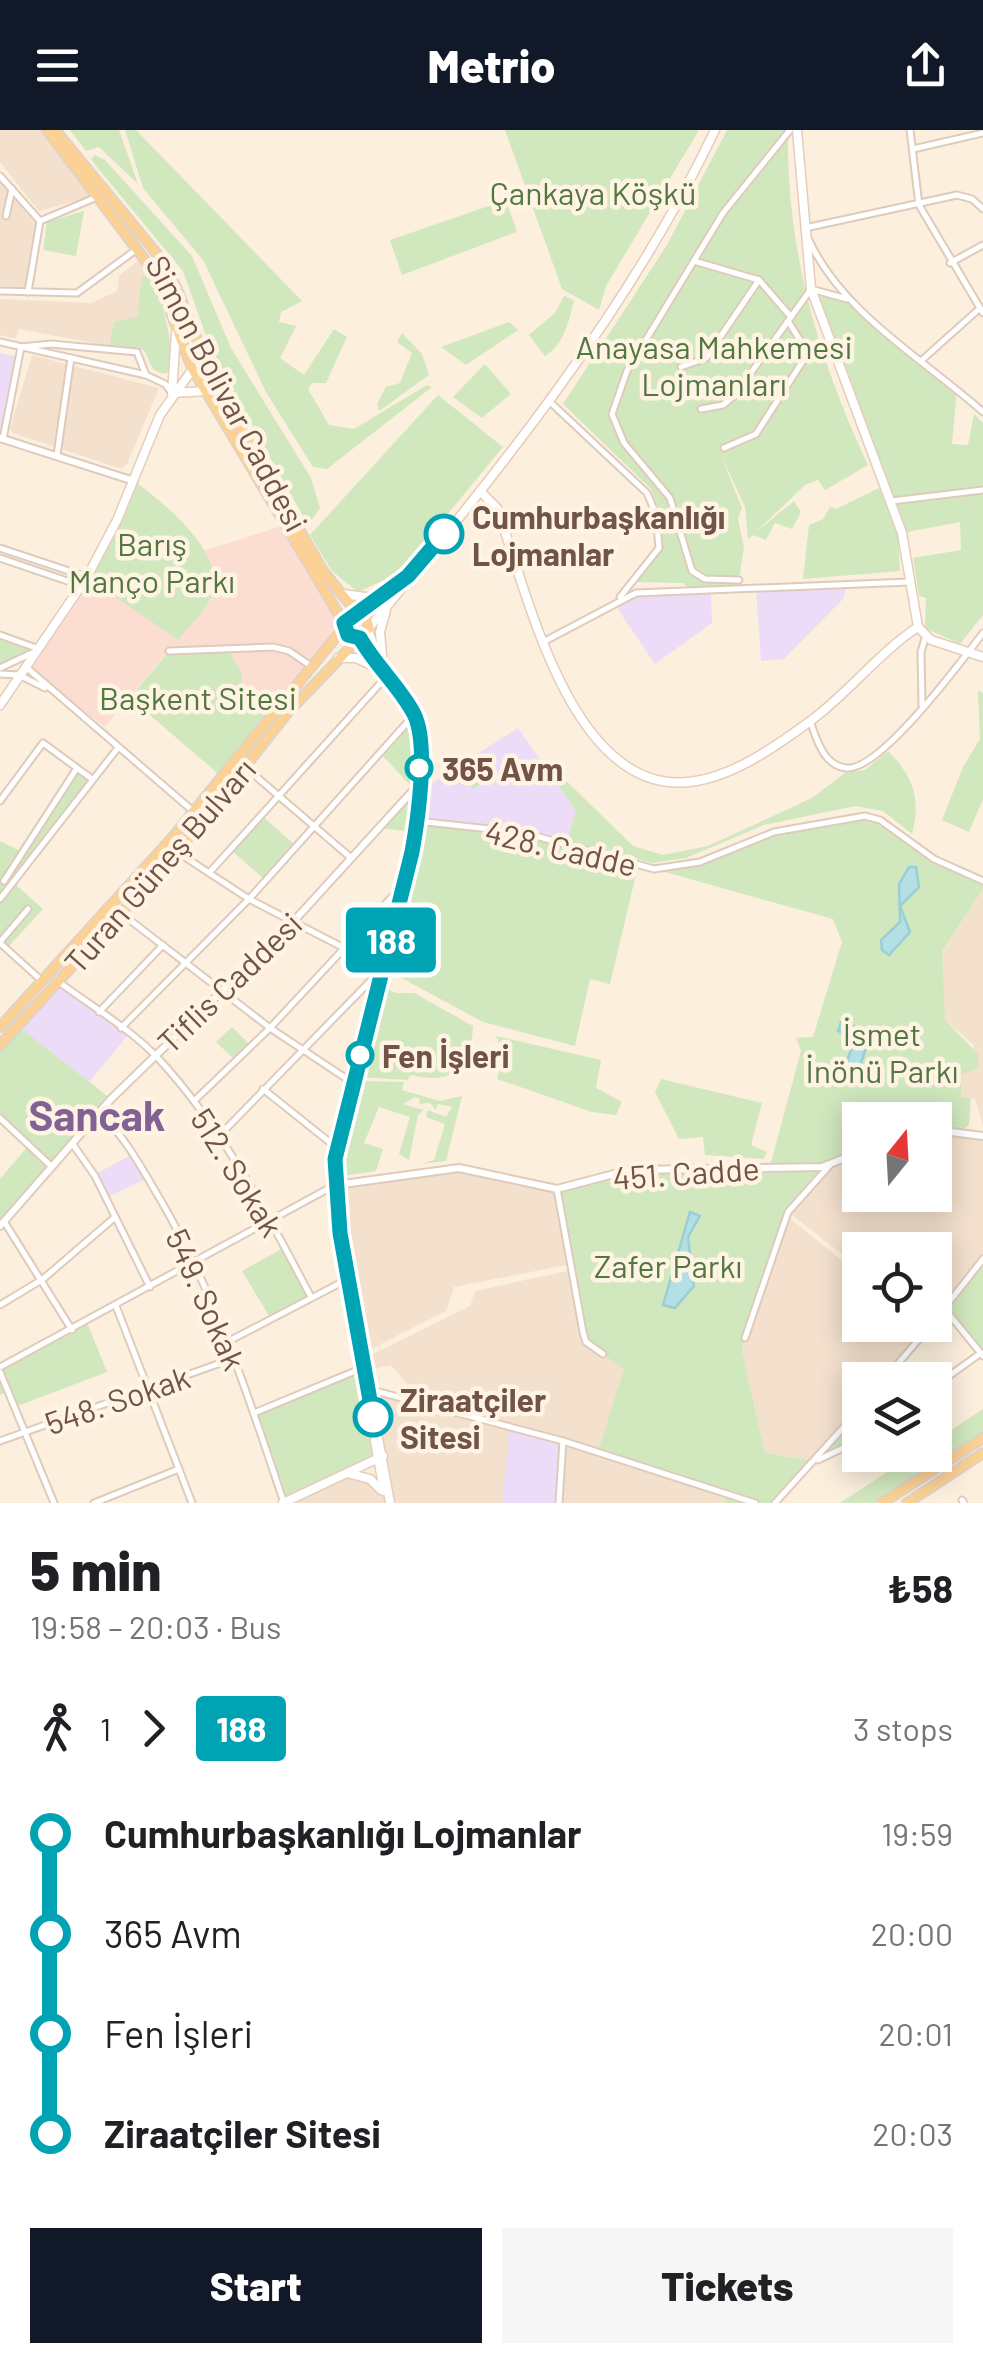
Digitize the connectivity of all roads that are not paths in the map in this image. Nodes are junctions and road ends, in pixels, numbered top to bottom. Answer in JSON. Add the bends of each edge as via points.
{"nodes":[{"id":1,"x":47,"y":130,"type":"edge"},
{"id":2,"x":55,"y":130,"type":"edge"},
{"id":3,"x":714,"y":130,"type":"edge"},
{"id":4,"x":794,"y":130,"type":"edge"},
{"id":5,"x":910,"y":130,"type":"edge"},
{"id":6,"x":983,"y":133,"type":"edge"},
{"id":7,"x":912,"y":149,"type":"junction"},
{"id":8,"x":0,"y":176,"type":"edge"},
{"id":9,"x":12,"y":189,"type":"junction"},
{"id":10,"x":98,"y":196,"type":"junction"},
{"id":11,"x":919,"y":205,"type":"junction"},
{"id":12,"x":983,"y":209,"type":"edge"},
{"id":13,"x":6,"y":216,"type":"dead end"},
{"id":14,"x":40,"y":221,"type":"junction"},
{"id":15,"x":804,"y":228,"type":"junction"},
{"id":16,"x":983,"y":245,"type":"edge"},
{"id":17,"x":139,"y":248,"type":"junction"},
{"id":18,"x":694,"y":260,"type":"junction"},
{"id":19,"x":950,"y":264,"type":"junction"},
{"id":20,"x":759,"y":280,"type":"junction"},
{"id":21,"x":811,"y":289,"type":"junction"},
{"id":22,"x":0,"y":291,"type":"edge"},
{"id":23,"x":28,"y":292,"type":"junction"},
{"id":24,"x":850,"y":300,"type":"junction"},
{"id":25,"x":980,"y":307,"type":"edge"},
{"id":26,"x":789,"y":319,"type":"junction"},
{"id":27,"x":176,"y":332,"type":"junction"},
{"id":28,"x":0,"y":342,"type":"edge"},
{"id":29,"x":21,"y":347,"type":"junction"},
{"id":30,"x":202,"y":356,"type":"junction"},
{"id":31,"x":72,"y":358,"type":"junction"},
{"id":32,"x":922,"y":360,"type":"junction"},
{"id":33,"x":681,"y":367,"type":"dead end"},
{"id":34,"x":192,"y":368,"type":"junction"},
{"id":35,"x":146,"y":375,"type":"junction"},
{"id":36,"x":208,"y":392,"type":"junction"},
{"id":37,"x":172,"y":393,"type":"junction"},
{"id":38,"x":549,"y":401,"type":"junction"},
{"id":39,"x":701,"y":409,"type":"dead end"},
{"id":40,"x":983,"y":412,"type":"edge"},
{"id":41,"x":1,"y":438,"type":"edge"},
{"id":42,"x":724,"y":448,"type":"dead end"},
{"id":43,"x":57,"y":456,"type":"junction"},
{"id":44,"x":134,"y":481,"type":"junction"},
{"id":45,"x":983,"y":490,"type":"edge"},
{"id":46,"x":480,"y":491,"type":"junction"},
{"id":47,"x":889,"y":502,"type":"junction"},
{"id":48,"x":0,"y":548,"type":"edge"},
{"id":49,"x":0,"y":558,"type":"edge"},
{"id":50,"x":408,"y":576,"type":"junction"},
{"id":51,"x":739,"y":580,"type":"dead end"},
{"id":52,"x":84,"y":582,"type":"junction"},
{"id":53,"x":912,"y":582,"type":"junction"},
{"id":54,"x":343,"y":594,"type":"junction"},
{"id":55,"x":378,"y":597,"type":"junction"},
{"id":56,"x":618,"y":599,"type":"junction"},
{"id":57,"x":387,"y":606,"type":"junction"},
{"id":58,"x":358,"y":613,"type":"junction"},
{"id":59,"x":344,"y":625,"type":"junction"},
{"id":60,"x":918,"y":627,"type":"junction"},
{"id":61,"x":983,"y":633,"type":"edge"},
{"id":62,"x":363,"y":634,"type":"junction"},
{"id":63,"x":0,"y":635,"type":"edge"},
{"id":64,"x":926,"y":635,"type":"junction"},
{"id":65,"x":545,"y":641,"type":"junction"},
{"id":66,"x":330,"y":645,"type":"junction"},
{"id":67,"x":39,"y":649,"type":"junction"},
{"id":68,"x":169,"y":651,"type":"dead end"},
{"id":69,"x":968,"y":652,"type":"junction"},
{"id":70,"x":983,"y":656,"type":"edge"},
{"id":71,"x":340,"y":657,"type":"junction"},
{"id":72,"x":312,"y":666,"type":"junction"},
{"id":73,"x":380,"y":666,"type":"junction"},
{"id":74,"x":0,"y":671,"type":"edge"},
{"id":75,"x":22,"y":671,"type":"junction"},
{"id":76,"x":386,"y":677,"type":"junction"},
{"id":77,"x":0,"y":704,"type":"edge"},
{"id":78,"x":922,"y":706,"type":"junction"},
{"id":79,"x":414,"y":715,"type":"junction"},
{"id":80,"x":810,"y":722,"type":"junction"},
{"id":81,"x":118,"y":749,"type":"junction"},
{"id":82,"x":245,"y":767,"type":"junction"},
{"id":83,"x":77,"y":768,"type":"junction"},
{"id":84,"x":92,"y":779,"type":"junction"},
{"id":85,"x":419,"y":784,"type":"junction"},
{"id":86,"x":277,"y":795,"type":"junction"},
{"id":87,"x":0,"y":801,"type":"edge"},
{"id":88,"x":194,"y":812,"type":"junction"},
{"id":89,"x":417,"y":821,"type":"junction"},
{"id":90,"x":313,"y":826,"type":"junction"},
{"id":91,"x":22,"y":852,"type":"junction"},
{"id":92,"x":177,"y":852,"type":"junction"},
{"id":93,"x":350,"y":857,"type":"junction"},
{"id":94,"x":31,"y":860,"type":"junction"},
{"id":95,"x":209,"y":873,"type":"junction"},
{"id":96,"x":983,"y":881,"type":"edge"},
{"id":97,"x":5,"y":882,"type":"edge"},
{"id":98,"x":404,"y":884,"type":"junction"},
{"id":99,"x":0,"y":899,"type":"edge"},
{"id":100,"x":249,"y":899,"type":"junction"},
{"id":101,"x":28,"y":909,"type":"dead end"},
{"id":102,"x":122,"y":914,"type":"junction"},
{"id":103,"x":293,"y":922,"type":"junction"},
{"id":104,"x":0,"y":943,"type":"edge"},
{"id":105,"x":163,"y":945,"type":"junction"},
{"id":106,"x":341,"y":949,"type":"junction"},
{"id":107,"x":186,"y":963,"type":"junction"},
{"id":108,"x":383,"y":968,"type":"junction"},
{"id":109,"x":42,"y":982,"type":"junction"},
{"id":110,"x":59,"y":982,"type":"junction"},
{"id":111,"x":222,"y":991,"type":"junction"},
{"id":112,"x":99,"y":1012,"type":"junction"},
{"id":113,"x":0,"y":1027,"type":"edge"},
{"id":114,"x":121,"y":1028,"type":"junction"},
{"id":115,"x":270,"y":1028,"type":"junction"},
{"id":116,"x":0,"y":1045,"type":"edge"},
{"id":117,"x":302,"y":1049,"type":"junction"},
{"id":118,"x":154,"y":1054,"type":"junction"},
{"id":119,"x":353,"y":1082,"type":"junction"},
{"id":120,"x":263,"y":1090,"type":"junction"},
{"id":121,"x":194,"y":1101,"type":"junction"},
{"id":122,"x":99,"y":1112,"type":"junction"},
{"id":123,"x":0,"y":1118,"type":"edge"},
{"id":124,"x":952,"y":1132,"type":"edge"},
{"id":125,"x":219,"y":1136,"type":"junction"},
{"id":126,"x":983,"y":1136,"type":"edge"},
{"id":127,"x":72,"y":1142,"type":"junction"},
{"id":128,"x":337,"y":1148,"type":"junction"},
{"id":129,"x":842,"y":1159,"type":"edge"},
{"id":130,"x":831,"y":1164,"type":"junction"},
{"id":131,"x":51,"y":1166,"type":"junction"},
{"id":132,"x":335,"y":1186,"type":"junction"},
{"id":133,"x":557,"y":1189,"type":"junction"},
{"id":134,"x":114,"y":1218,"type":"junction"},
{"id":135,"x":270,"y":1218,"type":"junction"},
{"id":136,"x":2,"y":1224,"type":"edge"},
{"id":137,"x":983,"y":1259,"type":"edge"},
{"id":138,"x":196,"y":1260,"type":"junction"},
{"id":139,"x":43,"y":1279,"type":"junction"},
{"id":140,"x":348,"y":1279,"type":"junction"},
{"id":141,"x":150,"y":1287,"type":"junction"},
{"id":142,"x":311,"y":1297,"type":"junction"},
{"id":143,"x":952,"y":1298,"type":"edge"},
{"id":144,"x":0,"y":1306,"type":"edge"},
{"id":145,"x":116,"y":1306,"type":"junction"},
{"id":146,"x":952,"y":1317,"type":"edge"},
{"id":147,"x":72,"y":1330,"type":"junction"},
{"id":148,"x":745,"y":1338,"type":"dead end"},
{"id":149,"x":229,"y":1340,"type":"junction"},
{"id":150,"x":916,"y":1342,"type":"edge"},
{"id":151,"x":982,"y":1353,"type":"edge"},
{"id":152,"x":603,"y":1354,"type":"dead end"},
{"id":153,"x":234,"y":1358,"type":"junction"},
{"id":154,"x":899,"y":1362,"type":"edge"},
{"id":155,"x":365,"y":1368,"type":"junction"},
{"id":156,"x":0,"y":1370,"type":"edge"},
{"id":157,"x":952,"y":1374,"type":"edge"},
{"id":158,"x":368,"y":1389,"type":"junction"},
{"id":159,"x":146,"y":1391,"type":"junction"},
{"id":160,"x":254,"y":1413,"type":"junction"},
{"id":161,"x":842,"y":1430,"type":"edge"},
{"id":162,"x":26,"y":1431,"type":"junction"},
{"id":163,"x":983,"y":1438,"type":"edge"},
{"id":164,"x":0,"y":1441,"type":"edge"},
{"id":165,"x":563,"y":1442,"type":"junction"},
{"id":166,"x":842,"y":1449,"type":"edge"},
{"id":167,"x":983,"y":1454,"type":"edge"},
{"id":168,"x":816,"y":1461,"type":"junction"},
{"id":169,"x":381,"y":1462,"type":"junction"},
{"id":170,"x":179,"y":1470,"type":"junction"},
{"id":171,"x":351,"y":1474,"type":"junction"},
{"id":172,"x":335,"y":1479,"type":"junction"},
{"id":173,"x":387,"y":1500,"type":"edge"},
{"id":174,"x":54,"y":1503,"type":"edge"},
{"id":175,"x":94,"y":1503,"type":"edge"},
{"id":176,"x":192,"y":1503,"type":"edge"},
{"id":177,"x":283,"y":1503,"type":"edge"},
{"id":178,"x":559,"y":1503,"type":"edge"},
{"id":179,"x":756,"y":1503,"type":"edge"},
{"id":180,"x":775,"y":1503,"type":"edge"},
{"id":181,"x":882,"y":1503,"type":"edge"},
{"id":182,"x":907,"y":1503,"type":"edge"}],
"edges":[{"from":1,"to":10,"type":"main road","name":"Simon Bolivar Caddesi"},
{"from":2,"to":30,"type":"main road","name":"Simon Bolivar Caddesi","via":[[156,254]]},
{"from":3,"to":38,"type":"main road","via":[[655,242]]},
{"from":4,"to":15,"type":"main road"},
{"from":4,"to":18,"type":"street","via":[[723,213]]},
{"from":5,"to":7,"type":"street"},
{"from":6,"to":7,"type":"street"},
{"from":7,"to":11,"type":"street"},
{"from":8,"to":9,"type":"street"},
{"from":9,"to":13,"type":"street"},
{"from":9,"to":14,"type":"street"},
{"from":10,"to":14,"type":"street"},
{"from":10,"to":17,"type":"main road","name":"Simon Bolivar Caddesi"},
{"from":11,"to":12,"type":"street","via":[[961,195]]},
{"from":11,"to":15,"type":"street"},
{"from":11,"to":19,"type":"street"},
{"from":14,"to":23,"type":"street"},
{"from":15,"to":21,"type":"main road"},
{"from":15,"to":24,"type":"street","via":[[818,260]]},
{"from":16,"to":19,"type":"street"},
{"from":17,"to":23,"type":"street","via":[[78,293]]},
{"from":17,"to":27,"type":"main road","name":"Simon Bolivar Caddesi","via":[[162,284]]},
{"from":18,"to":20,"type":"street"},
{"from":18,"to":51,"type":"street","via":[[626,371],[612,414],[624,443],[670,498],[692,570],[705,579]]},
{"from":19,"to":25,"type":"street"},
{"from":20,"to":26,"type":"street"},
{"from":20,"to":33,"type":"street","via":[[706,358]]},
{"from":21,"to":24,"type":"street"},
{"from":21,"to":26,"type":"street"},
{"from":21,"to":47,"type":"main road"},
{"from":22,"to":23,"type":"street"},
{"from":24,"to":32,"type":"street"},
{"from":25,"to":32,"type":"street"},
{"from":26,"to":39,"type":"street","via":[[728,402]]},
{"from":26,"to":42,"type":"street","via":[[808,353],[756,434]]},
{"from":27,"to":34,"type":"main road","name":"Simon Bolivar Caddesi"},
{"from":27,"to":37,"type":"main road"},
{"from":28,"to":29,"type":"street"},
{"from":29,"to":31,"type":"street"},
{"from":29,"to":35,"type":"street","via":[[137,352]]},
{"from":29,"to":41,"type":"street"},
{"from":30,"to":34,"type":"main road"},
{"from":30,"to":54,"type":"main road","name":"Simon Bolivar Caddesi"},
{"from":31,"to":35,"type":"street"},
{"from":31,"to":43,"type":"street"},
{"from":32,"to":40,"type":"street"},
{"from":34,"to":36,"type":"main road","name":"Simon Bolivar Caddesi"},
{"from":34,"to":37,"type":"main road"},
{"from":35,"to":37,"type":"street"},
{"from":36,"to":37,"type":"main road"},
{"from":36,"to":59,"type":"main road","name":"Simon Bolivar Caddesi"},
{"from":37,"to":44,"type":"main road"},
{"from":38,"to":46,"type":"main road"},
{"from":38,"to":56,"type":"street","via":[[652,503],[658,548]]},
{"from":41,"to":43,"type":"street"},
{"from":43,"to":44,"type":"street"},
{"from":44,"to":52,"type":"main road"},
{"from":45,"to":47,"type":"street"},
{"from":46,"to":50,"type":"main road"},
{"from":46,"to":65,"type":"main road","via":[[497,508]]},
{"from":47,"to":53,"type":"main road"},
{"from":48,"to":52,"type":"street"},
{"from":49,"to":52,"type":"street"},
{"from":50,"to":55,"type":"main road"},
{"from":50,"to":57,"type":"main road"},
{"from":52,"to":67,"type":"main road"},
{"from":53,"to":56,"type":"street"},
{"from":53,"to":60,"type":"main road"},
{"from":54,"to":55,"type":"main road"},
{"from":54,"to":58,"type":"main road","name":"Simon Bolivar Caddesi"},
{"from":55,"to":58,"type":"main road"},
{"from":56,"to":65,"type":"street"},
{"from":57,"to":62,"type":"main road"},
{"from":57,"to":73,"type":"main road"},
{"from":58,"to":59,"type":"main road","name":"Turan Güneş Bulvarı"},
{"from":58,"to":62,"type":"main road","name":"Simon Bolivar Caddesi","via":[[368,620]]},
{"from":59,"to":62,"type":"main road","name":"Simon Bolivar Caddesi"},
{"from":59,"to":66,"type":"main road","name":"Turan Güneş Bulvarı"},
{"from":60,"to":64,"type":"main road"},
{"from":60,"to":80,"type":"main road"},
{"from":61,"to":69,"type":"street"},
{"from":62,"to":71,"type":"main road","name":"Turan Güneş Bulvarı"},
{"from":62,"to":73,"type":"main road"},
{"from":63,"to":67,"type":"street"},
{"from":64,"to":69,"type":"main road"},
{"from":64,"to":78,"type":"street","via":[[920,652]]},
{"from":65,"to":80,"type":"main road","via":[[561,688],[588,727],[622,761],[656,779],[694,782],[732,771]]},
{"from":66,"to":71,"type":"main road","via":[[340,648]]},
{"from":66,"to":72,"type":"main road","name":"Turan Güneş Bulvarı"},
{"from":67,"to":74,"type":"street"},
{"from":67,"to":75,"type":"main road"},
{"from":68,"to":72,"type":"street","via":[[273,648]]},
{"from":69,"to":70,"type":"main road"},
{"from":69,"to":78,"type":"street"},
{"from":71,"to":73,"type":"main road"},
{"from":71,"to":82,"type":"main road","name":"Turan Güneş Bulvarı"},
{"from":72,"to":88,"type":"main road","name":"Turan Güneş Bulvarı"},
{"from":73,"to":76,"type":"main road"},
{"from":74,"to":75,"type":"street"},
{"from":75,"to":77,"type":"main road"},
{"from":75,"to":81,"type":"street"},
{"from":76,"to":79,"type":"main road"},
{"from":76,"to":86,"type":"street"},
{"from":78,"to":80,"type":"street","via":[[887,746],[852,769],[830,761]]},
{"from":79,"to":85,"type":"main road"},
{"from":79,"to":90,"type":"street"},
{"from":81,"to":84,"type":"street"},
{"from":81,"to":88,"type":"street"},
{"from":82,"to":86,"type":"street"},
{"from":82,"to":92,"type":"main road","name":"Turan Güneş Bulvarı"},
{"from":83,"to":84,"type":"street"},
{"from":83,"to":87,"type":"street","via":[[43,742]]},
{"from":83,"to":91,"type":"street"},
{"from":84,"to":94,"type":"street"},
{"from":85,"to":89,"type":"main road"},
{"from":85,"to":93,"type":"street","name":"Tiflis Caddesi"},
{"from":86,"to":90,"type":"street"},
{"from":86,"to":95,"type":"street"},
{"from":88,"to":109,"type":"main road","name":"Turan Güneş Bulvarı"},
{"from":89,"to":96,"type":"street","name":"428. Cadde","via":[[525,833],[654,870],[685,866],[764,835],[873,817],[934,859]]},
{"from":89,"to":98,"type":"main road"},
{"from":90,"to":93,"type":"street"},
{"from":90,"to":100,"type":"street"},
{"from":91,"to":94,"type":"street"},
{"from":91,"to":97,"type":"street"},
{"from":92,"to":95,"type":"street"},
{"from":92,"to":102,"type":"main road","name":"Turan Güneş Bulvarı"},
{"from":93,"to":103,"type":"street","name":"Tiflis Caddesi"},
{"from":94,"to":97,"type":"street"},
{"from":95,"to":100,"type":"street"},
{"from":97,"to":99,"type":"street"},
{"from":98,"to":106,"type":"street"},
{"from":98,"to":108,"type":"main road"},
{"from":100,"to":103,"type":"street"},
{"from":100,"to":107,"type":"street"},
{"from":101,"to":104,"type":"street"},
{"from":102,"to":105,"type":"street"},
{"from":102,"to":110,"type":"main road","name":"Turan Güneş Bulvarı"},
{"from":103,"to":106,"type":"street"},
{"from":103,"to":111,"type":"street","name":"Tiflis Caddesi"},
{"from":104,"to":109,"type":"street"},
{"from":105,"to":107,"type":"street"},
{"from":105,"to":112,"type":"street"},
{"from":106,"to":108,"type":"street"},
{"from":106,"to":115,"type":"street"},
{"from":107,"to":111,"type":"street"},
{"from":107,"to":114,"type":"street"},
{"from":108,"to":117,"type":"street"},
{"from":108,"to":119,"type":"main road"},
{"from":109,"to":113,"type":"main road","name":"Turan Güneş Bulvarı"},
{"from":110,"to":112,"type":"street","name":"512. Sokak"},
{"from":110,"to":116,"type":"main road","name":"Turan Güneş Bulvarı"},
{"from":111,"to":115,"type":"street"},
{"from":111,"to":118,"type":"street","name":"Tiflis Caddesi"},
{"from":112,"to":114,"type":"street","name":"512. Sokak"},
{"from":114,"to":118,"type":"street","name":"512. Sokak"},
{"from":115,"to":117,"type":"street"},
{"from":115,"to":121,"type":"street"},
{"from":117,"to":119,"type":"street"},
{"from":117,"to":120,"type":"street"},
{"from":118,"to":121,"type":"street","name":"512. Sokak"},
{"from":118,"to":122,"type":"street","name":"Tiflis Caddesi"},
{"from":119,"to":128,"type":"main road"},
{"from":120,"to":125,"type":"street"},
{"from":120,"to":128,"type":"street"},
{"from":121,"to":125,"type":"street","name":"512. Sokak"},
{"from":122,"to":127,"type":"street","name":"Tiflis Caddesi"},
{"from":122,"to":138,"type":"street","name":"549. Sokak","via":[[129,1144]]},
{"from":123,"to":131,"type":"street"},
{"from":124,"to":126,"type":"street"},
{"from":125,"to":135,"type":"street","name":"512. Sokak"},
{"from":127,"to":131,"type":"street","name":"Tiflis Caddesi"},
{"from":127,"to":134,"type":"street"},
{"from":128,"to":132,"type":"main road"},
{"from":129,"to":130,"type":"street","name":"451. Cadde"},
{"from":130,"to":133,"type":"street","name":"451. Cadde","via":[[629,1170]]},
{"from":130,"to":148,"type":"street","via":[[788,1212]]},
{"from":131,"to":136,"type":"street","name":"Tiflis Caddesi"},
{"from":132,"to":133,"type":"street","name":"451. Cadde","via":[[459,1168]]},
{"from":132,"to":135,"type":"street"},
{"from":132,"to":140,"type":"main road"},
{"from":133,"to":152,"type":"street","via":[[583,1332]]},
{"from":134,"to":139,"type":"street"},
{"from":134,"to":141,"type":"street"},
{"from":135,"to":138,"type":"street"},
{"from":135,"to":142,"type":"street","name":"512. Sokak"},
{"from":136,"to":139,"type":"street"},
{"from":137,"to":143,"type":"street"},
{"from":138,"to":141,"type":"street"},
{"from":138,"to":149,"type":"street","name":"549. Sokak"},
{"from":139,"to":144,"type":"street"},
{"from":139,"to":147,"type":"street"},
{"from":140,"to":142,"type":"street"},
{"from":140,"to":155,"type":"main road"},
{"from":141,"to":145,"type":"street"},
{"from":142,"to":149,"type":"street"},
{"from":145,"to":147,"type":"street"},
{"from":145,"to":159,"type":"street"},
{"from":146,"to":151,"type":"street"},
{"from":147,"to":156,"type":"street"},
{"from":149,"to":153,"type":"street","name":"549. Sokak"},
{"from":150,"to":154,"type":"street"},
{"from":151,"to":157,"type":"street"},
{"from":153,"to":159,"type":"street","name":"548. Sokak"},
{"from":153,"to":160,"type":"street","name":"549. Sokak"},
{"from":155,"to":158,"type":"main road"},
{"from":155,"to":160,"type":"street"},
{"from":156,"to":162,"type":"street"},
{"from":158,"to":165,"type":"street"},
{"from":158,"to":169,"type":"main road"},
{"from":159,"to":162,"type":"street","name":"548. Sokak"},
{"from":159,"to":170,"type":"street"},
{"from":160,"to":177,"type":"street","name":"549. Sokak"},
{"from":161,"to":168,"type":"street"},
{"from":162,"to":164,"type":"street","name":"548. Sokak"},
{"from":162,"to":174,"type":"street"},
{"from":163,"to":181,"type":"main road"},
{"from":165,"to":178,"type":"street"},
{"from":165,"to":179,"type":"street"},
{"from":166,"to":168,"type":"street"},
{"from":167,"to":182,"type":"main road"},
{"from":168,"to":180,"type":"street"},
{"from":169,"to":171,"type":"main road"},
{"from":169,"to":172,"type":"main road"},
{"from":169,"to":173,"type":"main road"},
{"from":170,"to":175,"type":"street"},
{"from":170,"to":176,"type":"street"},
{"from":171,"to":172,"type":"main road"},
{"from":171,"to":173,"type":"main road","via":[[375,1482]]},
{"from":172,"to":177,"type":"main road"}]}
